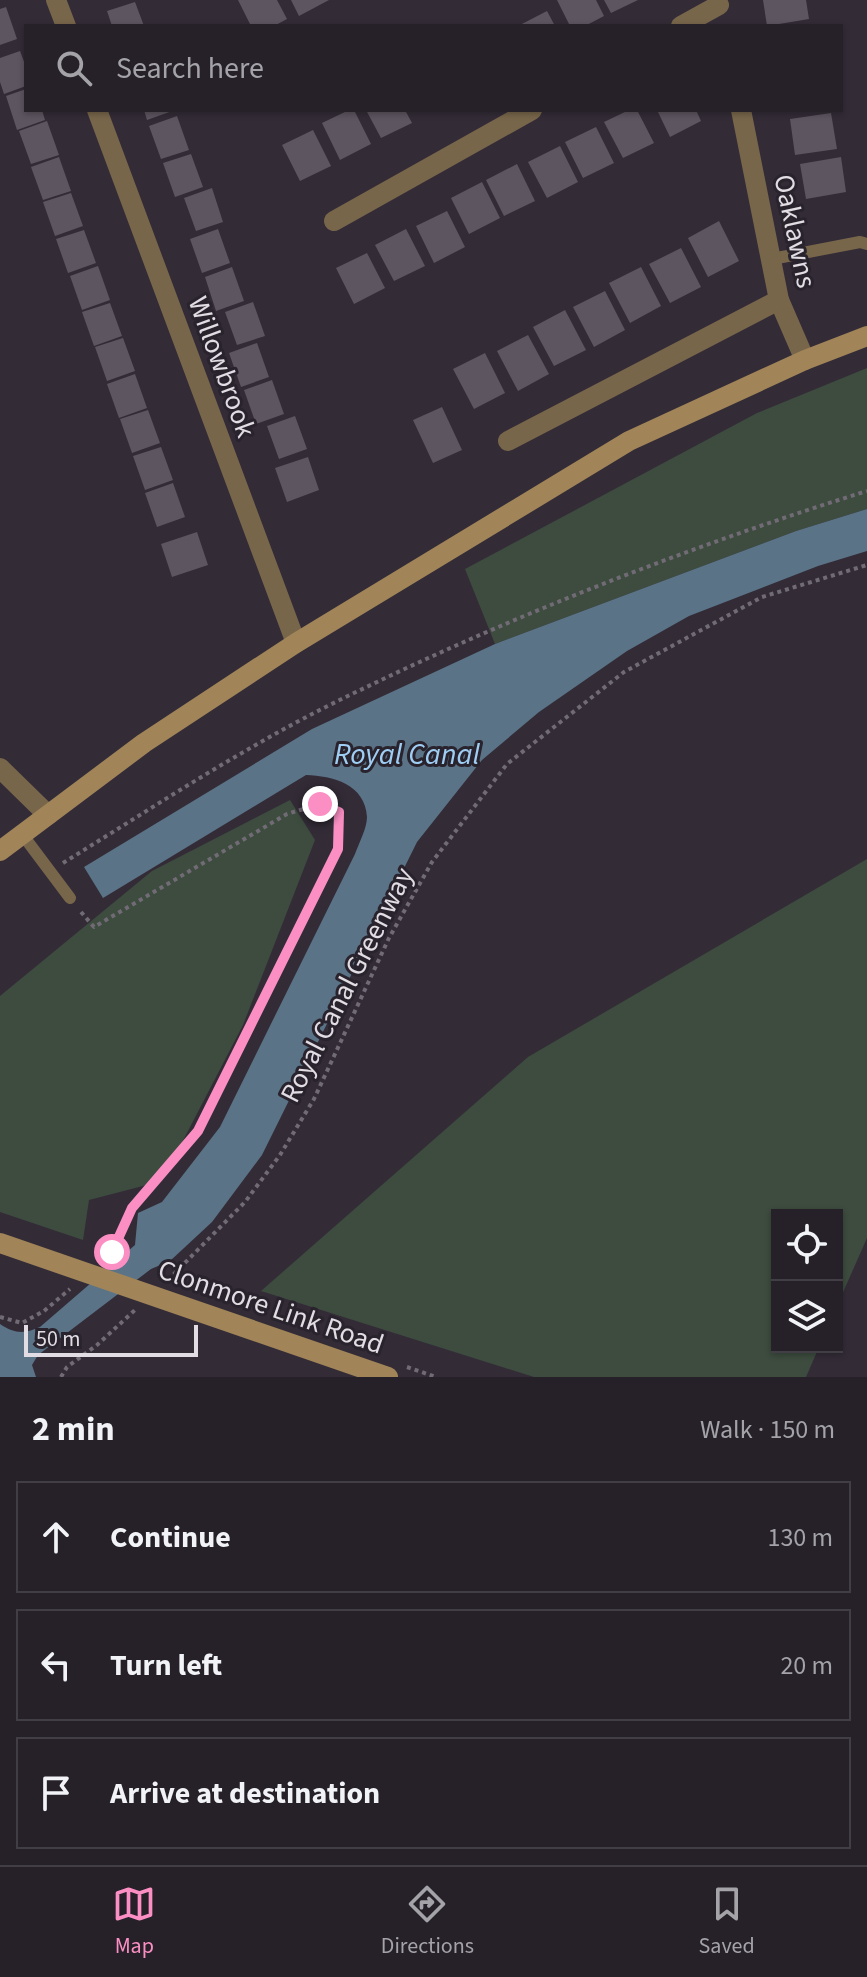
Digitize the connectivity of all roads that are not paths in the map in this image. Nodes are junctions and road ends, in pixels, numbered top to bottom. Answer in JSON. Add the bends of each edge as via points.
{"nodes":[{"id":1,"x":56,"y":0,"type":"edge"},
{"id":2,"x":718,"y":3,"type":"edge"},
{"id":3,"x":65,"y":24,"type":"edge"},
{"id":4,"x":684,"y":24,"type":"edge"},
{"id":5,"x":723,"y":24,"type":"edge"},
{"id":6,"x":98,"y":112,"type":"edge"},
{"id":7,"x":528,"y":112,"type":"edge"},
{"id":8,"x":741,"y":112,"type":"edge"},
{"id":9,"x":334,"y":221,"type":"dead end"},
{"id":10,"x":867,"y":244,"type":"edge"},
{"id":11,"x":772,"y":259,"type":"junction"},
{"id":12,"x":779,"y":300,"type":"junction"},
{"id":13,"x":867,"y":336,"type":"edge"},
{"id":14,"x":805,"y":360,"type":"junction"},
{"id":15,"x":508,"y":441,"type":"dead end"},
{"id":16,"x":296,"y":643,"type":"junction"},
{"id":17,"x":0,"y":768,"type":"edge"},
{"id":18,"x":48,"y":815,"type":"junction"},
{"id":19,"x":22,"y":834,"type":"junction"},
{"id":20,"x":0,"y":851,"type":"edge"},
{"id":21,"x":70,"y":898,"type":"road end"},
{"id":22,"x":0,"y":1243,"type":"edge"},
{"id":23,"x":388,"y":1377,"type":"edge"}],
"edges":[{"from":1,"to":3,"type":"street"},
{"from":2,"to":4,"type":"street"},
{"from":2,"to":5,"type":"street"},
{"from":6,"to":16,"type":"street","name":"Willowbrook"},
{"from":7,"to":9,"type":"street"},
{"from":8,"to":11,"type":"street","name":"Oaklawns"},
{"from":10,"to":11,"type":"lane"},
{"from":11,"to":12,"type":"street","name":"Oaklawns"},
{"from":12,"to":14,"type":"street","name":"Oaklawns"},
{"from":12,"to":15,"type":"street"},
{"from":13,"to":14,"type":"main road"},
{"from":14,"to":16,"type":"main road","via":[[629,441]]},
{"from":16,"to":18,"type":"main road","via":[[144,743]]},
{"from":17,"to":18,"type":"street"},
{"from":18,"to":19,"type":"main road"},
{"from":19,"to":20,"type":"main road"},
{"from":19,"to":21,"type":"lane"},
{"from":22,"to":23,"type":"main road","name":"Clonmore Link Road"}]}
